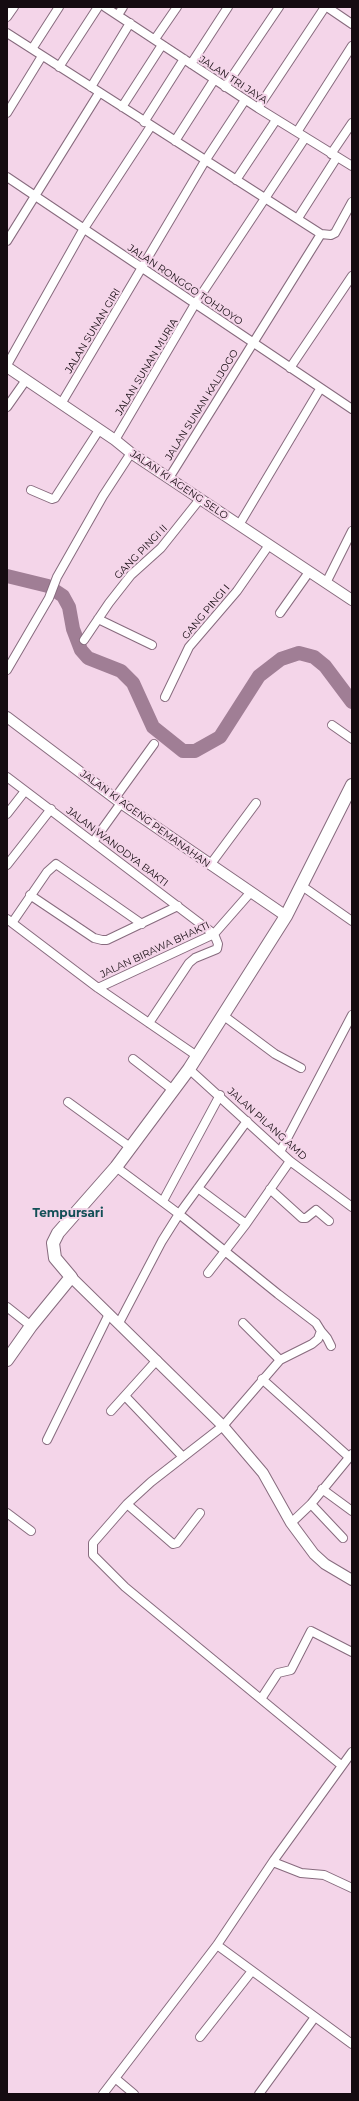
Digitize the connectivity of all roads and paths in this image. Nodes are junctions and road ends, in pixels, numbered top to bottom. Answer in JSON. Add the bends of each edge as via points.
{"nodes":[{"id":1,"x":14,"y":7,"type":"edge"},
{"id":2,"x":59,"y":7,"type":"edge"},
{"id":3,"x":98,"y":7,"type":"edge"},
{"id":4,"x":105,"y":7,"type":"edge"},
{"id":5,"x":123,"y":7,"type":"edge"},
{"id":6,"x":177,"y":7,"type":"edge"},
{"id":7,"x":228,"y":7,"type":"edge"},
{"id":8,"x":279,"y":7,"type":"edge"},
{"id":9,"x":326,"y":7,"type":"edge"},
{"id":10,"x":118,"y":15,"type":"junction"},
{"id":11,"x":7,"y":17,"type":"edge"},
{"id":12,"x":130,"y":24,"type":"junction"},
{"id":13,"x":352,"y":24,"type":"edge"},
{"id":14,"x":7,"y":33,"type":"edge"},
{"id":15,"x":155,"y":39,"type":"junction"},
{"id":16,"x":162,"y":44,"type":"junction"},
{"id":17,"x":352,"y":46,"type":"edge"},
{"id":18,"x":32,"y":49,"type":"junction"},
{"id":19,"x":42,"y":56,"type":"junction"},
{"id":20,"x":187,"y":61,"type":"junction"},
{"id":21,"x":59,"y":67,"type":"junction"},
{"id":22,"x":214,"y":80,"type":"junction"},
{"id":23,"x":91,"y":87,"type":"junction"},
{"id":24,"x":225,"y":87,"type":"junction"},
{"id":25,"x":99,"y":93,"type":"junction"},
{"id":26,"x":245,"y":100,"type":"junction"},
{"id":27,"x":122,"y":107,"type":"junction"},
{"id":28,"x":258,"y":108,"type":"junction"},
{"id":29,"x":7,"y":112,"type":"edge"},
{"id":30,"x":276,"y":120,"type":"junction"},
{"id":31,"x":352,"y":123,"type":"edge"},
{"id":32,"x":147,"y":124,"type":"junction"},
{"id":33,"x":297,"y":132,"type":"junction"},
{"id":34,"x":305,"y":138,"type":"junction"},
{"id":35,"x":175,"y":141,"type":"junction"},
{"id":36,"x":334,"y":155,"type":"junction"},
{"id":37,"x":206,"y":161,"type":"junction"},
{"id":38,"x":352,"y":166,"type":"edge"},
{"id":39,"x":7,"y":177,"type":"edge"},
{"id":40,"x":236,"y":180,"type":"junction"},
{"id":41,"x":35,"y":196,"type":"junction"},
{"id":42,"x":264,"y":198,"type":"junction"},
{"id":43,"x":352,"y":202,"type":"edge"},
{"id":44,"x":298,"y":218,"type":"junction"},
{"id":45,"x":83,"y":230,"type":"junction"},
{"id":46,"x":321,"y":234,"type":"junction"},
{"id":47,"x":7,"y":241,"type":"edge"},
{"id":48,"x":143,"y":269,"type":"junction"},
{"id":49,"x":352,"y":276,"type":"edge"},
{"id":50,"x":195,"y":304,"type":"junction"},
{"id":51,"x":253,"y":343,"type":"junction"},
{"id":52,"x":7,"y":366,"type":"edge"},
{"id":53,"x":290,"y":368,"type":"junction"},
{"id":54,"x":26,"y":380,"type":"junction"},
{"id":55,"x":320,"y":389,"type":"junction"},
{"id":56,"x":61,"y":404,"type":"junction"},
{"id":57,"x":7,"y":407,"type":"edge"},
{"id":58,"x":352,"y":409,"type":"edge"},
{"id":59,"x":99,"y":430,"type":"junction"},
{"id":60,"x":115,"y":440,"type":"junction"},
{"id":61,"x":131,"y":453,"type":"junction"},
{"id":62,"x":169,"y":478,"type":"junction"},
{"id":63,"x":31,"y":490,"type":"dead end"},
{"id":64,"x":200,"y":499,"type":"junction"},
{"id":65,"x":239,"y":525,"type":"junction"},
{"id":66,"x":352,"y":531,"type":"edge"},
{"id":67,"x":269,"y":545,"type":"junction"},
{"id":68,"x":309,"y":572,"type":"junction"},
{"id":69,"x":326,"y":583,"type":"junction"},
{"id":70,"x":352,"y":600,"type":"edge"},
{"id":71,"x":280,"y":613,"type":"dead end"},
{"id":72,"x":98,"y":619,"type":"junction"},
{"id":73,"x":84,"y":640,"type":"dead end"},
{"id":74,"x":152,"y":645,"type":"dead end"},
{"id":75,"x":7,"y":670,"type":"edge"},
{"id":76,"x":166,"y":697,"type":"dead end"},
{"id":77,"x":7,"y":717,"type":"edge"},
{"id":78,"x":332,"y":725,"type":"dead end"},
{"id":79,"x":352,"y":739,"type":"edge"},
{"id":80,"x":154,"y":744,"type":"dead end"},
{"id":81,"x":7,"y":777,"type":"edge"},
{"id":82,"x":352,"y":785,"type":"edge"},
{"id":83,"x":25,"y":791,"type":"junction"},
{"id":84,"x":118,"y":801,"type":"junction"},
{"id":85,"x":348,"y":802,"type":"edge"},
{"id":86,"x":256,"y":803,"type":"dead end"},
{"id":87,"x":51,"y":809,"type":"junction"},
{"id":88,"x":7,"y":814,"type":"edge"},
{"id":89,"x":93,"y":842,"type":"junction"},
{"id":90,"x":7,"y":865,"type":"edge"},
{"id":91,"x":210,"y":865,"type":"junction"},
{"id":92,"x":302,"y":886,"type":"junction"},
{"id":93,"x":250,"y":893,"type":"junction"},
{"id":94,"x":30,"y":895,"type":"junction"},
{"id":95,"x":178,"y":906,"type":"junction"},
{"id":96,"x":286,"y":916,"type":"junction"},
{"id":97,"x":10,"y":921,"type":"edge"},
{"id":98,"x":352,"y":921,"type":"edge"},
{"id":99,"x":142,"y":924,"type":"junction"},
{"id":100,"x":214,"y":934,"type":"junction"},
{"id":101,"x":98,"y":988,"type":"junction"},
{"id":102,"x":352,"y":1015,"type":"edge"},
{"id":103,"x":224,"y":1016,"type":"junction"},
{"id":104,"x":149,"y":1023,"type":"junction"},
{"id":105,"x":197,"y":1056,"type":"junction"},
{"id":106,"x":132,"y":1059,"type":"dead end"},
{"id":107,"x":301,"y":1068,"type":"dead end"},
{"id":108,"x":189,"y":1069,"type":"junction"},
{"id":109,"x":174,"y":1090,"type":"junction"},
{"id":110,"x":220,"y":1095,"type":"junction"},
{"id":111,"x":68,"y":1102,"type":"dead end"},
{"id":112,"x":247,"y":1121,"type":"junction"},
{"id":113,"x":130,"y":1147,"type":"junction"},
{"id":114,"x":280,"y":1152,"type":"junction"},
{"id":115,"x":290,"y":1161,"type":"junction"},
{"id":116,"x":116,"y":1167,"type":"junction"},
{"id":117,"x":198,"y":1188,"type":"junction"},
{"id":118,"x":270,"y":1190,"type":"junction"},
{"id":119,"x":163,"y":1201,"type":"junction"},
{"id":120,"x":352,"y":1207,"type":"edge"},
{"id":121,"x":179,"y":1214,"type":"junction"},
{"id":122,"x":329,"y":1221,"type":"dead end"},
{"id":123,"x":246,"y":1224,"type":"junction"},
{"id":124,"x":225,"y":1252,"type":"junction"},
{"id":125,"x":208,"y":1273,"type":"dead end"},
{"id":126,"x":71,"y":1277,"type":"junction"},
{"id":127,"x":7,"y":1307,"type":"edge"},
{"id":128,"x":108,"y":1314,"type":"junction"},
{"id":129,"x":119,"y":1323,"type":"junction"},
{"id":130,"x":243,"y":1323,"type":"dead end"},
{"id":131,"x":31,"y":1326,"type":"junction"},
{"id":132,"x":321,"y":1331,"type":"junction"},
{"id":133,"x":331,"y":1346,"type":"dead end"},
{"id":134,"x":7,"y":1360,"type":"edge"},
{"id":135,"x":157,"y":1360,"type":"junction"},
{"id":136,"x":280,"y":1360,"type":"junction"},
{"id":137,"x":262,"y":1379,"type":"junction"},
{"id":138,"x":125,"y":1396,"type":"junction"},
{"id":139,"x":111,"y":1411,"type":"dead end"},
{"id":140,"x":223,"y":1426,"type":"junction"},
{"id":141,"x":47,"y":1440,"type":"dead end"},
{"id":142,"x":351,"y":1456,"type":"edge"},
{"id":143,"x":183,"y":1457,"type":"junction"},
{"id":144,"x":322,"y":1489,"type":"junction"},
{"id":145,"x":127,"y":1504,"type":"junction"},
{"id":146,"x":311,"y":1504,"type":"junction"},
{"id":147,"x":352,"y":1511,"type":"edge"},
{"id":148,"x":7,"y":1513,"type":"edge"},
{"id":149,"x":200,"y":1513,"type":"dead end"},
{"id":150,"x":291,"y":1523,"type":"junction"},
{"id":151,"x":31,"y":1531,"type":"dead end"},
{"id":152,"x":343,"y":1538,"type":"dead end"},
{"id":153,"x":352,"y":1580,"type":"edge"},
{"id":154,"x":352,"y":1652,"type":"edge"},
{"id":155,"x":261,"y":1699,"type":"junction"},
{"id":156,"x":352,"y":1752,"type":"edge"},
{"id":157,"x":341,"y":1766,"type":"junction"},
{"id":158,"x":273,"y":1862,"type":"junction"},
{"id":159,"x":352,"y":1888,"type":"edge"},
{"id":160,"x":217,"y":1945,"type":"junction"},
{"id":161,"x":252,"y":1971,"type":"junction"},
{"id":162,"x":315,"y":2018,"type":"junction"},
{"id":163,"x":200,"y":2037,"type":"dead end"},
{"id":164,"x":352,"y":2044,"type":"edge"},
{"id":165,"x":115,"y":2078,"type":"junction"},
{"id":166,"x":103,"y":2094,"type":"edge"},
{"id":167,"x":134,"y":2094,"type":"edge"},
{"id":168,"x":258,"y":2094,"type":"edge"}],
"edges":[{"from":1,"to":11,"type":"street"},
{"from":2,"to":18,"type":"street"},
{"from":3,"to":21,"type":"street"},
{"from":4,"to":10,"type":"street","name":"JALAN TRI JAYA"},
{"from":5,"to":10,"type":"street"},
{"from":6,"to":15,"type":"street"},
{"from":7,"to":20,"type":"street"},
{"from":8,"to":24,"type":"street"},
{"from":9,"to":13,"type":"street"},
{"from":9,"to":28,"type":"street"},
{"from":10,"to":12,"type":"street","name":"JALAN TRI JAYA"},
{"from":12,"to":15,"type":"street","name":"JALAN TRI JAYA"},
{"from":12,"to":23,"type":"street"},
{"from":14,"to":18,"type":"street"},
{"from":15,"to":16,"type":"street","name":"JALAN TRI JAYA"},
{"from":16,"to":20,"type":"street","name":"JALAN TRI JAYA"},
{"from":16,"to":27,"type":"street"},
{"from":17,"to":33,"type":"street"},
{"from":18,"to":19,"type":"street"},
{"from":19,"to":21,"type":"street"},
{"from":19,"to":29,"type":"street"},
{"from":20,"to":22,"type":"street","name":"JALAN TRI JAYA"},
{"from":20,"to":32,"type":"street"},
{"from":21,"to":23,"type":"street"},
{"from":22,"to":24,"type":"street","name":"JALAN TRI JAYA"},
{"from":22,"to":35,"type":"street"},
{"from":23,"to":25,"type":"street"},
{"from":24,"to":26,"type":"street","name":"JALAN TRI JAYA"},
{"from":25,"to":27,"type":"street"},
{"from":25,"to":41,"type":"street"},
{"from":26,"to":28,"type":"street","name":"JALAN TRI JAYA"},
{"from":26,"to":37,"type":"street","name":"JALAN SUNAN GIRI"},
{"from":27,"to":32,"type":"street"},
{"from":28,"to":30,"type":"street","name":"JALAN TRI JAYA"},
{"from":30,"to":33,"type":"street","name":"JALAN TRI JAYA"},
{"from":30,"to":40,"type":"street"},
{"from":31,"to":36,"type":"street"},
{"from":32,"to":35,"type":"street"},
{"from":32,"to":45,"type":"street"},
{"from":33,"to":34,"type":"street","name":"JALAN TRI JAYA"},
{"from":34,"to":36,"type":"street","name":"JALAN TRI JAYA"},
{"from":34,"to":42,"type":"street","name":"JALAN SUNAN MURIA"},
{"from":35,"to":37,"type":"street"},
{"from":36,"to":38,"type":"street","name":"JALAN TRI JAYA"},
{"from":36,"to":44,"type":"street"},
{"from":37,"to":40,"type":"street"},
{"from":37,"to":48,"type":"street","name":"JALAN SUNAN GIRI"},
{"from":39,"to":41,"type":"street","name":"JALAN RONGGO TOHJOYO"},
{"from":40,"to":42,"type":"street"},
{"from":41,"to":45,"type":"street","name":"JALAN RONGGO TOHJOYO"},
{"from":41,"to":47,"type":"street"},
{"from":42,"to":44,"type":"street"},
{"from":42,"to":50,"type":"street","name":"JALAN SUNAN MURIA"},
{"from":43,"to":46,"type":"street","via":[[335,233]]},
{"from":44,"to":46,"type":"street"},
{"from":45,"to":48,"type":"street","name":"JALAN RONGGO TOHJOYO"},
{"from":45,"to":52,"type":"street"},
{"from":46,"to":51,"type":"street","name":"JALAN SUNAN KALIJOGO"},
{"from":48,"to":50,"type":"street","name":"JALAN RONGGO TOHJOYO"},
{"from":48,"to":56,"type":"street","name":"JALAN SUNAN GIRI"},
{"from":49,"to":53,"type":"street"},
{"from":50,"to":51,"type":"street","name":"JALAN RONGGO TOHJOYO"},
{"from":50,"to":60,"type":"street","name":"JALAN SUNAN MURIA"},
{"from":51,"to":53,"type":"street","name":"JALAN RONGGO TOHJOYO"},
{"from":51,"to":62,"type":"street","name":"JALAN SUNAN KALIJOGO"},
{"from":52,"to":54,"type":"street","name":"JALAN KI AGENG SELO"},
{"from":53,"to":55,"type":"street","name":"JALAN RONGGO TOHJOYO"},
{"from":54,"to":56,"type":"street","name":"JALAN KI AGENG SELO"},
{"from":54,"to":57,"type":"street"},
{"from":55,"to":58,"type":"street","name":"JALAN RONGGO TOHJOYO"},
{"from":55,"to":65,"type":"street"},
{"from":56,"to":59,"type":"street","name":"JALAN KI AGENG SELO"},
{"from":59,"to":60,"type":"street","name":"JALAN KI AGENG SELO"},
{"from":59,"to":63,"type":"street","via":[[55,498]]},
{"from":60,"to":61,"type":"street","name":"JALAN KI AGENG SELO"},
{"from":61,"to":62,"type":"street","name":"JALAN KI AGENG SELO"},
{"from":61,"to":75,"type":"street","via":[[57,577],[49,598]]},
{"from":62,"to":64,"type":"street","name":"JALAN KI AGENG SELO"},
{"from":64,"to":65,"type":"street","name":"JALAN KI AGENG SELO"},
{"from":64,"to":72,"type":"street","name":"GANG PINGI II","via":[[161,548],[131,575]]},
{"from":65,"to":67,"type":"street","name":"JALAN KI AGENG SELO"},
{"from":66,"to":69,"type":"street"},
{"from":67,"to":68,"type":"street","name":"JALAN KI AGENG SELO"},
{"from":67,"to":76,"type":"street","name":"GANG PINGI I","via":[[237,591],[189,647]]},
{"from":68,"to":69,"type":"street","name":"JALAN KI AGENG SELO"},
{"from":68,"to":71,"type":"street"},
{"from":69,"to":70,"type":"street","name":"JALAN KI AGENG SELO"},
{"from":72,"to":73,"type":"street","name":"GANG PINGI II"},
{"from":72,"to":74,"type":"street"},
{"from":77,"to":84,"type":"street","name":"JALAN KI AGENG PEMANAHAN"},
{"from":78,"to":79,"type":"street"},
{"from":80,"to":84,"type":"street"},
{"from":81,"to":83,"type":"street","name":"JALAN WANODYA BAKTI"},
{"from":82,"to":85,"type":"main road"},
{"from":83,"to":87,"type":"street","name":"JALAN WANODYA BAKTI"},
{"from":83,"to":88,"type":"street"},
{"from":84,"to":89,"type":"street"},
{"from":84,"to":91,"type":"street","name":"JALAN KI AGENG PEMANAHAN"},
{"from":85,"to":92,"type":"main road"},
{"from":86,"to":91,"type":"street"},
{"from":87,"to":89,"type":"street","name":"JALAN WANODYA BAKTI"},
{"from":87,"to":90,"type":"street"},
{"from":89,"to":95,"type":"street","name":"JALAN WANODYA BAKTI"},
{"from":91,"to":93,"type":"street","name":"JALAN KI AGENG PEMANAHAN"},
{"from":92,"to":96,"type":"main road"},
{"from":92,"to":98,"type":"street"},
{"from":93,"to":96,"type":"street","name":"JALAN KI AGENG PEMANAHAN"},
{"from":93,"to":100,"type":"street","name":"JALAN BIRAWA BHAKTI"},
{"from":94,"to":97,"type":"street"},
{"from":94,"to":99,"type":"street","via":[[98,940],[107,940]]},
{"from":94,"to":99,"type":"street","via":[[51,867],[58,864]]},
{"from":95,"to":99,"type":"street"},
{"from":95,"to":100,"type":"street","name":"JALAN WANODYA BAKTI"},
{"from":96,"to":103,"type":"main road"},
{"from":97,"to":101,"type":"street"},
{"from":100,"to":101,"type":"street","name":"JALAN BIRAWA BHAKTI"},
{"from":100,"to":104,"type":"street","via":[[217,949],[189,963]]},
{"from":101,"to":104,"type":"street"},
{"from":102,"to":114,"type":"street"},
{"from":103,"to":105,"type":"main road"},
{"from":103,"to":107,"type":"street","via":[[275,1054]]},
{"from":104,"to":105,"type":"street"},
{"from":105,"to":108,"type":"main road"},
{"from":106,"to":109,"type":"street"},
{"from":108,"to":109,"type":"main road"},
{"from":108,"to":110,"type":"street","name":"JALAN PILANG AMD"},
{"from":109,"to":113,"type":"main road"},
{"from":110,"to":112,"type":"street","name":"JALAN PILANG AMD"},
{"from":110,"to":119,"type":"street"},
{"from":111,"to":113,"type":"street"},
{"from":112,"to":114,"type":"street","name":"JALAN PILANG AMD"},
{"from":112,"to":117,"type":"street"},
{"from":113,"to":116,"type":"main road"},
{"from":114,"to":115,"type":"street","name":"JALAN PILANG AMD"},
{"from":115,"to":118,"type":"street"},
{"from":115,"to":120,"type":"street","name":"JALAN PILANG AMD"},
{"from":116,"to":119,"type":"street"},
{"from":116,"to":126,"type":"main road","via":[[61,1228],[54,1240],[55,1258]]},
{"from":117,"to":121,"type":"street"},
{"from":117,"to":123,"type":"street"},
{"from":118,"to":122,"type":"street","via":[[304,1219],[316,1210]]},
{"from":118,"to":123,"type":"street"},
{"from":119,"to":121,"type":"street"},
{"from":121,"to":124,"type":"street"},
{"from":121,"to":129,"type":"street"},
{"from":123,"to":124,"type":"street"},
{"from":124,"to":125,"type":"street"},
{"from":124,"to":132,"type":"street","via":[[316,1323]]},
{"from":126,"to":128,"type":"street"},
{"from":126,"to":131,"type":"main road"},
{"from":127,"to":131,"type":"street"},
{"from":128,"to":129,"type":"street"},
{"from":128,"to":141,"type":"street"},
{"from":129,"to":135,"type":"street"},
{"from":130,"to":136,"type":"street"},
{"from":131,"to":134,"type":"main road"},
{"from":132,"to":133,"type":"street"},
{"from":132,"to":136,"type":"street","via":[[318,1339],[312,1344]]},
{"from":135,"to":138,"type":"street"},
{"from":135,"to":140,"type":"street"},
{"from":136,"to":137,"type":"street"},
{"from":137,"to":140,"type":"street"},
{"from":137,"to":142,"type":"street"},
{"from":138,"to":139,"type":"street"},
{"from":138,"to":143,"type":"street"},
{"from":140,"to":143,"type":"street"},
{"from":140,"to":150,"type":"street","via":[[263,1473]]},
{"from":142,"to":144,"type":"street"},
{"from":143,"to":145,"type":"street"},
{"from":144,"to":146,"type":"street"},
{"from":144,"to":147,"type":"street"},
{"from":145,"to":149,"type":"street","via":[[173,1544],[177,1543]]},
{"from":145,"to":155,"type":"street","via":[[93,1543],[92,1551],[96,1559],[125,1587]]},
{"from":146,"to":150,"type":"street"},
{"from":146,"to":152,"type":"street"},
{"from":148,"to":151,"type":"street"},
{"from":150,"to":153,"type":"street","via":[[314,1554]]},
{"from":154,"to":155,"type":"street","via":[[311,1631],[291,1670],[278,1673]]},
{"from":155,"to":157,"type":"street"},
{"from":156,"to":157,"type":"street"},
{"from":157,"to":158,"type":"street"},
{"from":158,"to":159,"type":"street","via":[[301,1873],[324,1875]]},
{"from":158,"to":160,"type":"street"},
{"from":160,"to":161,"type":"street"},
{"from":160,"to":165,"type":"street"},
{"from":161,"to":162,"type":"street"},
{"from":161,"to":163,"type":"street"},
{"from":162,"to":164,"type":"street"},
{"from":162,"to":168,"type":"street"},
{"from":165,"to":166,"type":"street"},
{"from":165,"to":167,"type":"street"}]}
